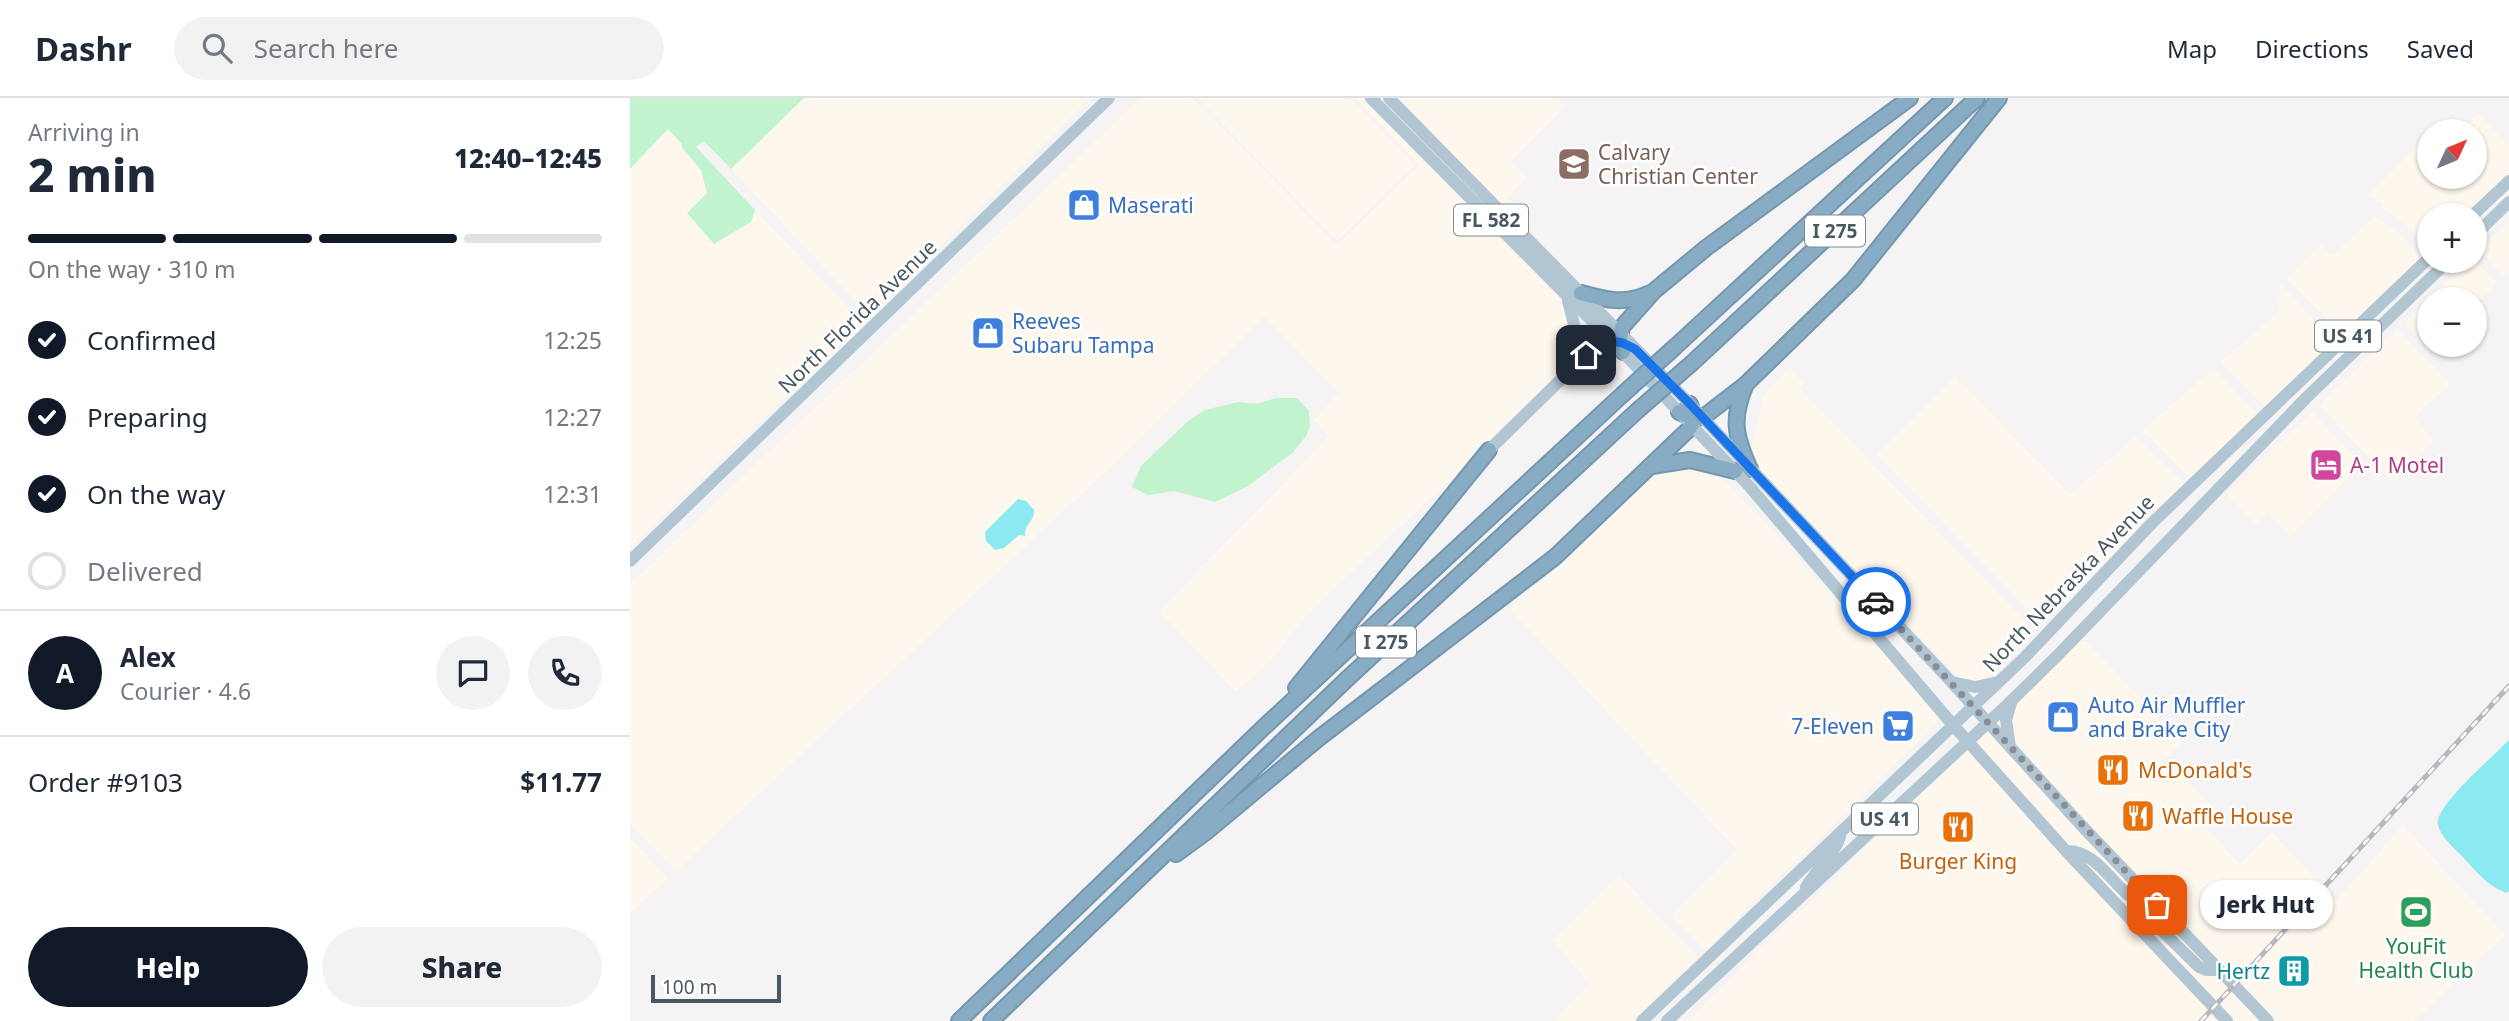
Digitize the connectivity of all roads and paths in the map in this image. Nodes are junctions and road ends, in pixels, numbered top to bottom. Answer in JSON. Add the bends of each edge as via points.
{"nodes":[{"id":1,"x":1109,"y":98,"type":"edge"},
{"id":2,"x":1371,"y":98,"type":"edge"},
{"id":3,"x":1389,"y":98,"type":"edge"},
{"id":4,"x":1910,"y":98,"type":"edge"},
{"id":5,"x":1945,"y":98,"type":"edge"},
{"id":6,"x":1977,"y":98,"type":"edge"},
{"id":7,"x":1999,"y":98,"type":"edge"},
{"id":8,"x":2509,"y":181,"type":"edge"},
{"id":9,"x":2509,"y":202,"type":"edge"},
{"id":10,"x":2486,"y":203,"type":"edge"},
{"id":11,"x":2487,"y":223,"type":"edge"},
{"id":12,"x":2417,"y":269,"type":"edge"},
{"id":13,"x":2436,"y":273,"type":"edge"},
{"id":14,"x":1654,"y":291,"type":"junction"},
{"id":15,"x":1581,"y":293,"type":"junction"},
{"id":16,"x":1565,"y":295,"type":"junction"},
{"id":17,"x":1622,"y":344,"type":"junction"},
{"id":18,"x":1571,"y":369,"type":"junction"},
{"id":19,"x":1746,"y":384,"type":"junction"},
{"id":20,"x":1684,"y":408,"type":"joint"},
{"id":21,"x":1696,"y":421,"type":"junction"},
{"id":22,"x":1489,"y":450,"type":"joint"},
{"id":23,"x":1652,"y":466,"type":"junction"},
{"id":24,"x":1742,"y":470,"type":"junction"},
{"id":25,"x":630,"y":561,"type":"edge"},
{"id":26,"x":1950,"y":681,"type":"junction"},
{"id":27,"x":1999,"y":682,"type":"junction"},
{"id":28,"x":2012,"y":700,"type":"junction"},
{"id":29,"x":1973,"y":707,"type":"junction"},
{"id":30,"x":1988,"y":723,"type":"junction"},
{"id":31,"x":1953,"y":725,"type":"junction"},
{"id":32,"x":1264,"y":727,"type":"junction"},
{"id":33,"x":1968,"y":742,"type":"junction"},
{"id":34,"x":2010,"y":747,"type":"junction"},
{"id":35,"x":1840,"y":832,"type":"junction"},
{"id":36,"x":2066,"y":851,"type":"junction"},
{"id":37,"x":1140,"y":878,"type":"junction"},
{"id":38,"x":2142,"y":889,"type":"junction"},
{"id":39,"x":1801,"y":897,"type":"junction"},
{"id":40,"x":2135,"y":924,"type":"junction"},
{"id":41,"x":2219,"y":970,"type":"junction"},
{"id":42,"x":959,"y":1021,"type":"edge"},
{"id":43,"x":991,"y":1021,"type":"edge"},
{"id":44,"x":1642,"y":1021,"type":"edge"},
{"id":45,"x":1667,"y":1021,"type":"edge"},
{"id":46,"x":2227,"y":1021,"type":"edge"},
{"id":47,"x":2267,"y":1021,"type":"edge"}],
"edges":[{"from":1,"to":25,"type":"main road","name":"North Florida Avenue"},
{"from":2,"to":16,"type":"main road","number":"FL 582"},
{"from":3,"to":15,"type":"main road","number":"FL 582"},
{"from":4,"to":14,"type":"highway"},
{"from":5,"to":32,"type":"highway","number":"I 275","bridge":true},
{"from":6,"to":37,"type":"highway","number":"I 275","bridge":true,"via":[[1367,661]]},
{"from":7,"to":19,"type":"highway","via":[[1853,280]]},
{"from":8,"to":10,"type":"main road"},
{"from":9,"to":11,"type":"main road"},
{"from":12,"to":27,"type":"main road","name":"North Nebraska Avenue","number":"US 41","via":[[2152,523]]},
{"from":13,"to":28,"type":"main road","name":"North Nebraska Avenue","number":"US 41","via":[[2306,398]]},
{"from":14,"to":15,"type":"highway","via":[[1626,301]]},
{"from":14,"to":17,"type":"highway","via":[[1627,320]]},
{"from":15,"to":17,"type":"main road","number":"FL 582"},
{"from":16,"to":17,"type":"main road","number":"FL 582"},
{"from":16,"to":18,"type":"main road","via":[[1576,332]]},
{"from":17,"to":18,"type":"main road","via":[[1596,346]]},
{"from":17,"to":20,"type":"main road","number":"FL 582"},
{"from":18,"to":22,"type":"main road"},
{"from":19,"to":21,"type":"highway"},
{"from":19,"to":24,"type":"highway","via":[[1735,424]]},
{"from":20,"to":21,"type":"highway"},
{"from":21,"to":23,"type":"highway"},
{"from":21,"to":24,"type":"main road"},
{"from":22,"to":32,"type":"highway"},
{"from":23,"to":24,"type":"highway","via":[[1690,460]]},
{"from":23,"to":37,"type":"highway","via":[[1555,557],[1319,738],[1206,832]]},
{"from":24,"to":26,"type":"main road"},
{"from":24,"to":31,"type":"main road"},
{"from":26,"to":27,"type":"main road","via":[[1975,687]]},
{"from":26,"to":29,"type":"main road"},
{"from":27,"to":29,"type":"main road","name":"North Nebraska Avenue","number":"US 41"},
{"from":28,"to":30,"type":"main road","name":"North Nebraska Avenue","number":"US 41"},
{"from":28,"to":34,"type":"main road","via":[[2006,720]]},
{"from":29,"to":30,"type":"main road"},
{"from":29,"to":31,"type":"main road","name":"North Nebraska Avenue","number":"US 41"},
{"from":30,"to":33,"type":"main road","name":"North Nebraska Avenue","number":"US 41"},
{"from":30,"to":34,"type":"main road"},
{"from":31,"to":33,"type":"main road"},
{"from":31,"to":35,"type":"main road","name":"North Nebraska Avenue","number":"US 41"},
{"from":32,"to":42,"type":"highway","number":"I 275"},
{"from":33,"to":36,"type":"main road"},
{"from":33,"to":39,"type":"main road","name":"North Nebraska Avenue","number":"US 41"},
{"from":34,"to":38,"type":"main road"},
{"from":35,"to":39,"type":"main road","via":[[1838,845]]},
{"from":35,"to":44,"type":"main road","name":"North Nebraska Avenue","number":"US 41"},
{"from":36,"to":38,"type":"main road","via":[[2087,856],[2128,895]]},
{"from":36,"to":40,"type":"main road"},
{"from":37,"to":43,"type":"highway","number":"I 275"},
{"from":38,"to":41,"type":"main road"},
{"from":39,"to":45,"type":"main road","name":"North Nebraska Avenue","number":"US 41"},
{"from":40,"to":41,"type":"main road","via":[[2155,924],[2199,967]]},
{"from":40,"to":46,"type":"main road"},
{"from":41,"to":47,"type":"main road"}]}
